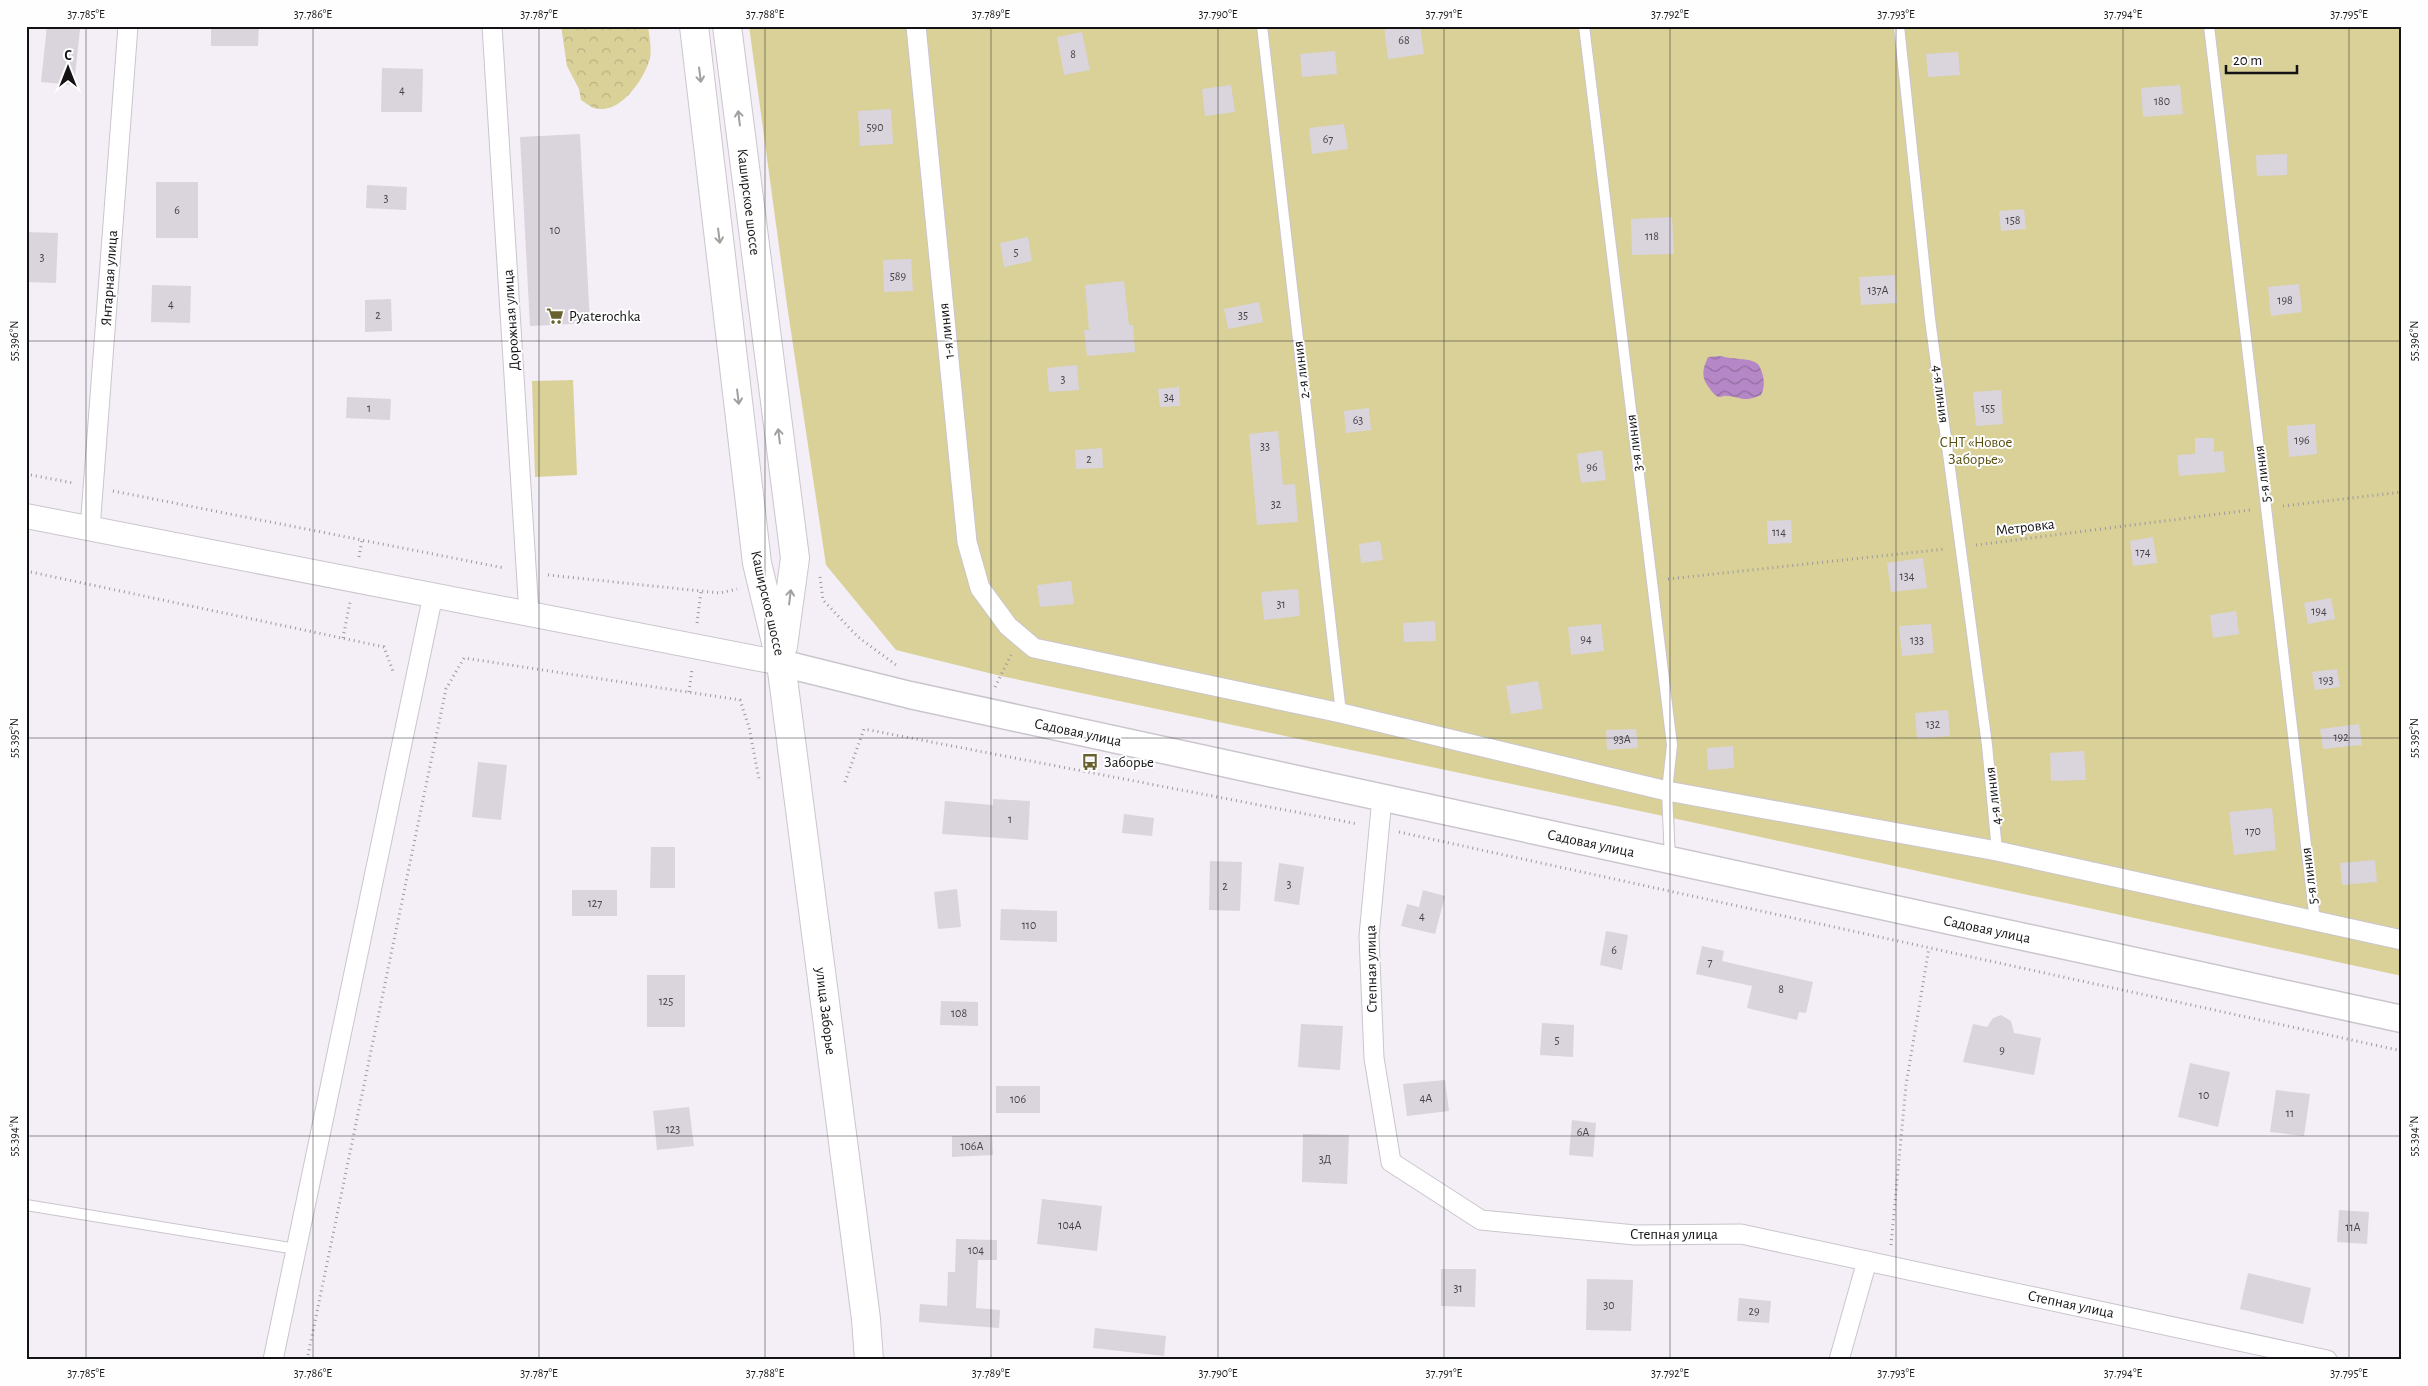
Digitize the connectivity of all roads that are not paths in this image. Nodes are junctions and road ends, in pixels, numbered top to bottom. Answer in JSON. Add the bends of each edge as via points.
{"nodes":[{"id":1,"x":128,"y":26,"type":"edge"},
{"id":2,"x":492,"y":26,"type":"edge"},
{"id":3,"x":694,"y":26,"type":"edge"},
{"id":4,"x":727,"y":26,"type":"edge"},
{"id":5,"x":916,"y":26,"type":"edge"},
{"id":6,"x":1262,"y":26,"type":"edge"},
{"id":7,"x":1584,"y":26,"type":"edge"},
{"id":8,"x":1899,"y":26,"type":"edge"},
{"id":9,"x":2210,"y":26,"type":"edge"},
{"id":10,"x":26,"y":516,"type":"edge"},
{"id":11,"x":90,"y":529,"type":"junction"},
{"id":12,"x":433,"y":595,"type":"junction"},
{"id":13,"x":529,"y":614,"type":"junction"},
{"id":14,"x":781,"y":663,"type":"junction"},
{"id":15,"x":1341,"y":713,"type":"junction"},
{"id":16,"x":1667,"y":791,"type":"junction"},
{"id":17,"x":1382,"y":798,"type":"junction"},
{"id":18,"x":1997,"y":851,"type":"junction"},
{"id":19,"x":1670,"y":861,"type":"junction"},
{"id":20,"x":2315,"y":921,"type":"junction"},
{"id":21,"x":2402,"y":940,"type":"edge"},
{"id":22,"x":2402,"y":1019,"type":"edge"},
{"id":23,"x":26,"y":1205,"type":"edge"},
{"id":24,"x":296,"y":1249,"type":"junction"},
{"id":25,"x":1867,"y":1260,"type":"junction"},
{"id":26,"x":273,"y":1360,"type":"edge"},
{"id":27,"x":869,"y":1360,"type":"edge"},
{"id":28,"x":1839,"y":1360,"type":"edge"},
{"id":29,"x":2327,"y":1360,"type":"edge"}],
"edges":[{"from":1,"to":11,"type":"street","name":"Янтарная улица"},
{"from":2,"to":13,"type":"street","name":"Дорожная улица"},
{"from":3,"to":14,"type":"main road","name":"Каширское шоссе","one_way":true,"via":[[757,563]]},
{"from":14,"to":4,"type":"main road","name":"Каширское шоссе","one_way":true,"via":[[795,558]]},
{"from":5,"to":15,"type":"street","name":"1-я линия","via":[[967,542],[980,588],[1014,632],[1034,648]]},
{"from":6,"to":15,"type":"lane","name":"2-я линия"},
{"from":7,"to":16,"type":"lane","name":"3-я линия","via":[[1672,744]]},
{"from":8,"to":18,"type":"lane","name":"4-я линия","via":[[1930,319],[1987,745]]},
{"from":9,"to":20,"type":"lane","name":"5-я линия"},
{"from":10,"to":11,"type":"street"},
{"from":11,"to":12,"type":"street"},
{"from":12,"to":13,"type":"street"},
{"from":12,"to":24,"type":"street"},
{"from":13,"to":14,"type":"street"},
{"from":14,"to":17,"type":"main road","name":"Садовая улица","via":[[910,695]]},
{"from":14,"to":27,"type":"main road","name":"улица Заборье"},
{"from":15,"to":16,"type":"street"},
{"from":16,"to":18,"type":"street"},
{"from":16,"to":19,"type":"lane","name":"3-я линия"},
{"from":17,"to":19,"type":"main road","name":"Садовая улица"},
{"from":17,"to":25,"type":"street","name":"Степная улица","via":[[1368,936],[1374,1058],[1391,1162],[1481,1220],[1635,1236],[1740,1234]]},
{"from":18,"to":20,"type":"street"},
{"from":19,"to":22,"type":"main road","name":"Садовая улица"},
{"from":20,"to":21,"type":"street"},
{"from":23,"to":24,"type":"lane"},
{"from":24,"to":26,"type":"street"},
{"from":25,"to":28,"type":"street"},
{"from":25,"to":29,"type":"street","name":"Степная улица"}]}
